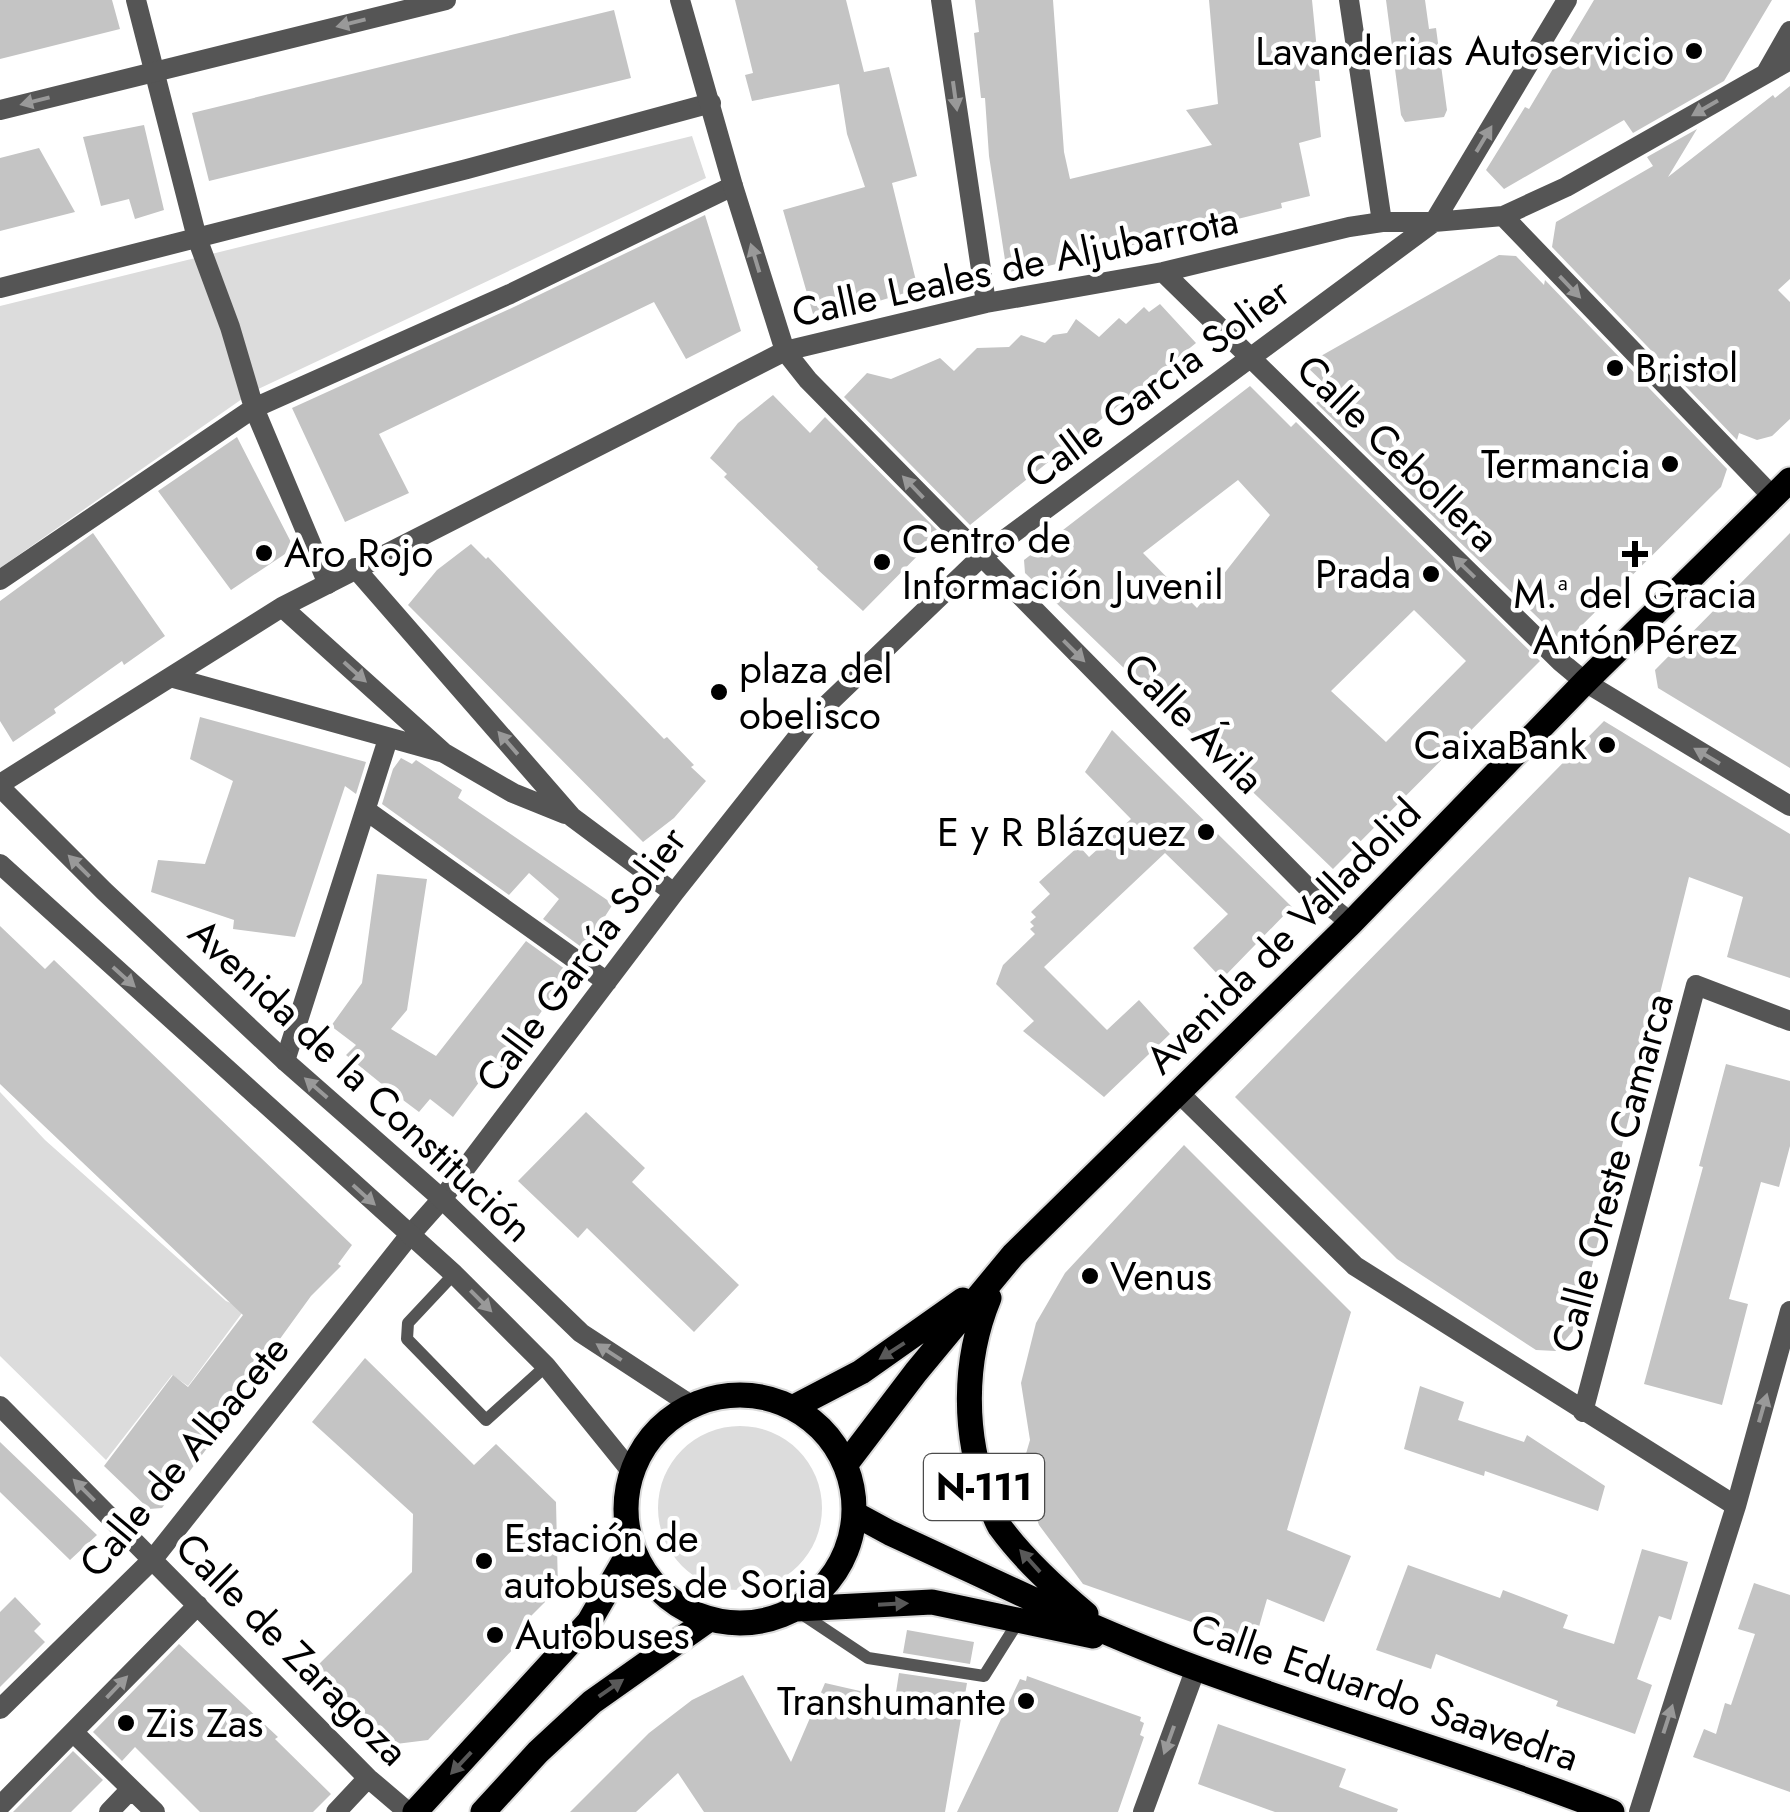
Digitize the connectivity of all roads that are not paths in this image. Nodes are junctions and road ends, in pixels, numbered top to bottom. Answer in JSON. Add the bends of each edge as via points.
{"nodes":[{"id":1,"x":136,"y":0,"type":"edge"},
{"id":2,"x":446,"y":0,"type":"edge"},
{"id":3,"x":680,"y":0,"type":"edge"},
{"id":4,"x":942,"y":0,"type":"edge"},
{"id":5,"x":1348,"y":0,"type":"edge"},
{"id":6,"x":1567,"y":0,"type":"edge"},
{"id":7,"x":1790,"y":32,"type":"edge"},
{"id":8,"x":1790,"y":60,"type":"edge"},
{"id":9,"x":153,"y":72,"type":"junction"},
{"id":10,"x":1765,"y":74,"type":"junction"},
{"id":11,"x":711,"y":102,"type":"junction"},
{"id":12,"x":0,"y":110,"type":"edge"},
{"id":13,"x":732,"y":186,"type":"junction"},
{"id":14,"x":1503,"y":216,"type":"junction"},
{"id":15,"x":1382,"y":222,"type":"junction"},
{"id":16,"x":1434,"y":222,"type":"junction"},
{"id":17,"x":198,"y":238,"type":"junction"},
{"id":18,"x":1163,"y":272,"type":"junction"},
{"id":19,"x":0,"y":288,"type":"edge"},
{"id":20,"x":986,"y":303,"type":"junction"},
{"id":21,"x":785,"y":351,"type":"junction"},
{"id":22,"x":1250,"y":357,"type":"junction"},
{"id":23,"x":254,"y":408,"type":"junction"},
{"id":24,"x":1782,"y":489,"type":"edge"},
{"id":25,"x":981,"y":557,"type":"junction"},
{"id":26,"x":354,"y":568,"type":"junction"},
{"id":27,"x":0,"y":580,"type":"edge"},
{"id":28,"x":328,"y":584,"type":"junction"},
{"id":29,"x":282,"y":606,"type":"junction"},
{"id":30,"x":174,"y":678,"type":"junction"},
{"id":31,"x":1586,"y":682,"type":"junction"},
{"id":32,"x":388,"y":739,"type":"junction"},
{"id":33,"x":444,"y":752,"type":"junction"},
{"id":34,"x":0,"y":785,"type":"edge"},
{"id":35,"x":1790,"y":806,"type":"edge"},
{"id":36,"x":367,"y":811,"type":"junction"},
{"id":37,"x":572,"y":816,"type":"junction"},
{"id":38,"x":0,"y":864,"type":"edge"},
{"id":39,"x":674,"y":893,"type":"junction"},
{"id":40,"x":1351,"y":923,"type":"junction"},
{"id":41,"x":607,"y":982,"type":"junction"},
{"id":42,"x":1790,"y":1020,"type":"edge"},
{"id":43,"x":285,"y":1061,"type":"junction"},
{"id":44,"x":1180,"y":1094,"type":"junction"},
{"id":45,"x":442,"y":1199,"type":"junction"},
{"id":46,"x":409,"y":1236,"type":"junction"},
{"id":47,"x":454,"y":1274,"type":"junction"},
{"id":48,"x":999,"y":1274,"type":"junction"},
{"id":49,"x":1790,"y":1311,"type":"edge"},
{"id":50,"x":546,"y":1366,"type":"junction"},
{"id":51,"x":691,"y":1405,"type":"junction"},
{"id":52,"x":0,"y":1406,"type":"edge"},
{"id":53,"x":794,"y":1407,"type":"junction"},
{"id":54,"x":1583,"y":1412,"type":"junction"},
{"id":55,"x":846,"y":1464,"type":"junction"},
{"id":56,"x":631,"y":1471,"type":"junction"},
{"id":57,"x":1736,"y":1506,"type":"junction"},
{"id":58,"x":855,"y":1514,"type":"junction"},
{"id":59,"x":630,"y":1551,"type":"junction"},
{"id":60,"x":153,"y":1559,"type":"junction"},
{"id":61,"x":198,"y":1605,"type":"junction"},
{"id":62,"x":796,"y":1610,"type":"junction"},
{"id":63,"x":708,"y":1620,"type":"junction"},
{"id":64,"x":1018,"y":1622,"type":"junction"},
{"id":65,"x":1132,"y":1643,"type":"junction"},
{"id":66,"x":1196,"y":1668,"type":"junction"},
{"id":67,"x":0,"y":1708,"type":"edge"},
{"id":68,"x":73,"y":1732,"type":"junction"},
{"id":69,"x":368,"y":1778,"type":"junction"},
{"id":70,"x":131,"y":1789,"type":"junction"},
{"id":71,"x":0,"y":1806,"type":"edge"},
{"id":72,"x":109,"y":1812,"type":"edge"},
{"id":73,"x":155,"y":1812,"type":"edge"},
{"id":74,"x":336,"y":1812,"type":"edge"},
{"id":75,"x":412,"y":1812,"type":"edge"},
{"id":76,"x":483,"y":1812,"type":"edge"},
{"id":77,"x":1142,"y":1812,"type":"edge"},
{"id":78,"x":1612,"y":1812,"type":"edge"},
{"id":79,"x":1639,"y":1812,"type":"edge"}],
"edges":[{"from":1,"to":9,"type":"street"},
{"from":2,"to":9,"type":"street","one_way":true},
{"from":3,"to":11,"type":"street"},
{"from":4,"to":20,"type":"street","one_way":true},
{"from":5,"to":15,"type":"street"},
{"from":16,"to":6,"type":"street","one_way":true},
{"from":7,"to":10,"type":"street"},
{"from":8,"to":10,"type":"street"},
{"from":9,"to":12,"type":"street","one_way":true},
{"from":9,"to":17,"type":"street"},
{"from":10,"to":14,"type":"street","one_way":true},
{"from":11,"to":13,"type":"street"},
{"from":11,"to":17,"type":"street"},
{"from":21,"to":13,"type":"street","one_way":true},
{"from":13,"to":23,"type":"street"},
{"from":14,"to":16,"type":"street"},
{"from":14,"to":24,"type":"street","one_way":true},
{"from":15,"to":16,"type":"street","name":"Calle Leales de Aljubarrota"},
{"from":15,"to":18,"type":"street","name":"Calle Leales de Aljubarrota"},
{"from":16,"to":22,"type":"street","name":"Calle García Solier"},
{"from":17,"to":19,"type":"street"},
{"from":17,"to":23,"type":"street"},
{"from":18,"to":20,"type":"street","name":"Calle Leales de Aljubarrota"},
{"from":18,"to":22,"type":"street","name":"Calle Cebollera"},
{"from":20,"to":21,"type":"street","name":"Calle Leales de Aljubarrota"},
{"from":25,"to":21,"type":"street","name":"Calle Ávila","one_way":true},
{"from":21,"to":26,"type":"street","name":"Calle Leales de Aljubarrota"},
{"from":22,"to":25,"type":"street","name":"Calle García Solier"},
{"from":31,"to":22,"type":"street","name":"Calle Cebollera","one_way":true},
{"from":23,"to":27,"type":"street"},
{"from":23,"to":28,"type":"street"},
{"from":24,"to":31,"type":"main road","name":"Avenida de Valladolid"},
{"from":25,"to":39,"type":"street","name":"Calle García Solier","via":[[810,720]]},
{"from":25,"to":40,"type":"street","name":"Calle Ávila","one_way":true,"via":[[1318,898]]},
{"from":26,"to":28,"type":"street","name":"Calle Leales de Aljubarrota"},
{"from":37,"to":26,"type":"street","one_way":true},
{"from":28,"to":29,"type":"street","name":"Calle Leales de Aljubarrota"},
{"from":29,"to":30,"type":"street","name":"Calle Leales de Aljubarrota"},
{"from":29,"to":33,"type":"street","one_way":true},
{"from":30,"to":32,"type":"street"},
{"from":30,"to":34,"type":"street","name":"Calle Leales de Aljubarrota"},
{"from":35,"to":31,"type":"street","name":"Calle Cebollera","one_way":true},
{"from":31,"to":40,"type":"main road","name":"Avenida de Valladolid"},
{"from":32,"to":33,"type":"street"},
{"from":32,"to":36,"type":"street"},
{"from":33,"to":37,"type":"street","via":[[512,793]]},
{"from":43,"to":34,"type":"street","name":"Avenida de la Constitución","one_way":true},
{"from":36,"to":41,"type":"street"},
{"from":36,"to":43,"type":"street"},
{"from":37,"to":39,"type":"street"},
{"from":38,"to":46,"type":"street","name":"Avenida de la Constitución","one_way":true},
{"from":39,"to":41,"type":"street","name":"Calle García Solier"},
{"from":40,"to":44,"type":"main road","name":"Avenida de Valladolid"},
{"from":41,"to":45,"type":"street","name":"Calle García Solier"},
{"from":42,"to":54,"type":"street","name":"Calle Oreste Camarca","via":[[1696,985]]},
{"from":45,"to":43,"type":"street","name":"Avenida de la Constitución","one_way":true},
{"from":44,"to":48,"type":"main road","name":"Avenida de Valladolid"},
{"from":44,"to":54,"type":"street","via":[[1355,1266]]},
{"from":45,"to":46,"type":"street","name":"Calle García Solier"},
{"from":51,"to":45,"type":"street","name":"Avenida de la Constitución","one_way":true,"via":[[581,1333]]},
{"from":46,"to":47,"type":"street","name":"Avenida de la Constitución"},
{"from":46,"to":60,"type":"street","name":"Calle de Albacete"},
{"from":47,"to":50,"type":"street","name":"Avenida de la Constitución","one_way":true},
{"from":47,"to":50,"type":"lane","via":[[408,1324],[407,1338],[486,1420]]},
{"from":48,"to":53,"type":"main road","one_way":true,"via":[[888,1354]]},
{"from":48,"to":55,"type":"main road","number":"N-111"},
{"from":65,"to":48,"type":"main road","number":"N-111","one_way":true,"via":[[1036,1569],[998,1524],[976,1468],[968,1403],[977,1327]]},
{"from":57,"to":49,"type":"street","one_way":true},
{"from":50,"to":56,"type":"street","name":"Avenida de la Constitución"},
{"from":51,"to":53,"type":"main road","number":"N-111","via":[[743,1394]]},
{"from":51,"to":56,"type":"main road","number":"N-111","via":[[654,1432]]},
{"from":60,"to":52,"type":"street","name":"Calle de Zaragoza","one_way":true},
{"from":53,"to":55,"type":"main road","number":"N-111","via":[[825,1431]]},
{"from":54,"to":57,"type":"street"},
{"from":55,"to":58,"type":"main road","number":"N-111"},
{"from":56,"to":59,"type":"main road","number":"N-111","via":[[625,1520]]},
{"from":79,"to":57,"type":"street","one_way":true},
{"from":58,"to":62,"type":"main road","number":"N-111","via":[[838,1570]]},
{"from":58,"to":65,"type":"main road","number":"N-111"},
{"from":59,"to":63,"type":"main road","number":"N-111","via":[[669,1600]]},
{"from":59,"to":75,"type":"main road","one_way":true,"via":[[589,1622]]},
{"from":60,"to":61,"type":"street","name":"Calle de Zaragoza"},
{"from":60,"to":67,"type":"street","name":"Calle de Albacete"},
{"from":68,"to":61,"type":"street","one_way":true},
{"from":61,"to":69,"type":"street","name":"Calle de Zaragoza"},
{"from":62,"to":63,"type":"main road","number":"N-111","via":[[752,1624]]},
{"from":62,"to":64,"type":"main road","number":"N-111","one_way":true,"via":[[932,1602]]},
{"from":62,"to":64,"type":"lane","via":[[868,1658],[984,1676]]},
{"from":76,"to":63,"type":"main road","one_way":true,"via":[[592,1702]]},
{"from":64,"to":65,"type":"main road","number":"N-111"},
{"from":65,"to":66,"type":"main road","name":"Calle Eduardo Saavedra","number":"N-111"},
{"from":66,"to":77,"type":"street","one_way":true},
{"from":66,"to":78,"type":"main road","name":"Calle Eduardo Saavedra","number":"N-111"},
{"from":68,"to":70,"type":"street"},
{"from":68,"to":71,"type":"street"},
{"from":69,"to":74,"type":"street"},
{"from":69,"to":75,"type":"street","name":"Calle de Zaragoza"},
{"from":70,"to":72,"type":"street"},
{"from":70,"to":73,"type":"street"}]}
